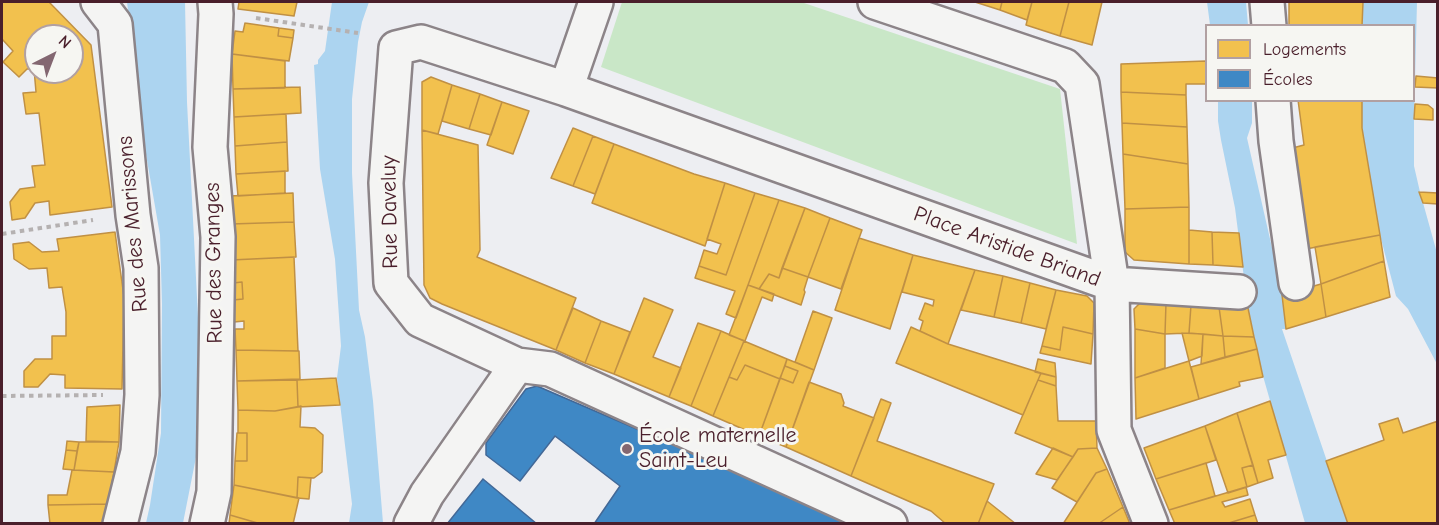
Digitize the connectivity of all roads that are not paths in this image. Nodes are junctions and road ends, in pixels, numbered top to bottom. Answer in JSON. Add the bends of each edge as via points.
{"nodes":[{"id":1,"x":98,"y":2,"type":"edge"},
{"id":2,"x":596,"y":2,"type":"edge"},
{"id":3,"x":875,"y":2,"type":"edge"},
{"id":4,"x":1267,"y":2,"type":"edge"},
{"id":5,"x":216,"y":8,"type":"edge"},
{"id":6,"x":1269,"y":24,"type":"edge"},
{"id":7,"x":396,"y":48,"type":"joint"},
{"id":8,"x":566,"y":89,"type":"junction"},
{"id":9,"x":1274,"y":102,"type":"edge"},
{"id":10,"x":1112,"y":284,"type":"junction"},
{"id":11,"x":1296,"y":284,"type":"dead end"},
{"id":12,"x":1239,"y":292,"type":"dead end"},
{"id":13,"x":517,"y":365,"type":"junction"},
{"id":14,"x":120,"y":524,"type":"edge"},
{"id":15,"x":207,"y":524,"type":"edge"},
{"id":16,"x":411,"y":524,"type":"edge"},
{"id":17,"x":890,"y":524,"type":"edge"},
{"id":18,"x":1152,"y":524,"type":"edge"}],
"edges":[{"from":1,"to":14,"type":"street","name":"Rue des Marissons","via":[[115,24],[141,268],[142,395],[138,452]]},
{"from":2,"to":8,"type":"street"},
{"from":3,"to":10,"type":"street","name":"Place Aristide Briand","via":[[1065,66],[1082,84]]},
{"from":4,"to":6,"type":"street"},
{"from":5,"to":15,"type":"street","name":"Rue des Granges","via":[[210,147],[218,237],[214,492]]},
{"from":7,"to":8,"type":"street","name":"Place Aristide Briand","via":[[421,42]]},
{"from":7,"to":13,"type":"street","name":"Rue Daveluy","via":[[386,183],[391,283],[420,320]]},
{"from":8,"to":10,"type":"street","name":"Place Aristide Briand"},
{"from":9,"to":11,"type":"street"},
{"from":10,"to":12,"type":"street"},
{"from":10,"to":18,"type":"street","via":[[1114,430]]},
{"from":13,"to":16,"type":"street","via":[[427,494]]},
{"from":13,"to":17,"type":"street","name":"Rue Daveluy","via":[[550,369]]}]}
